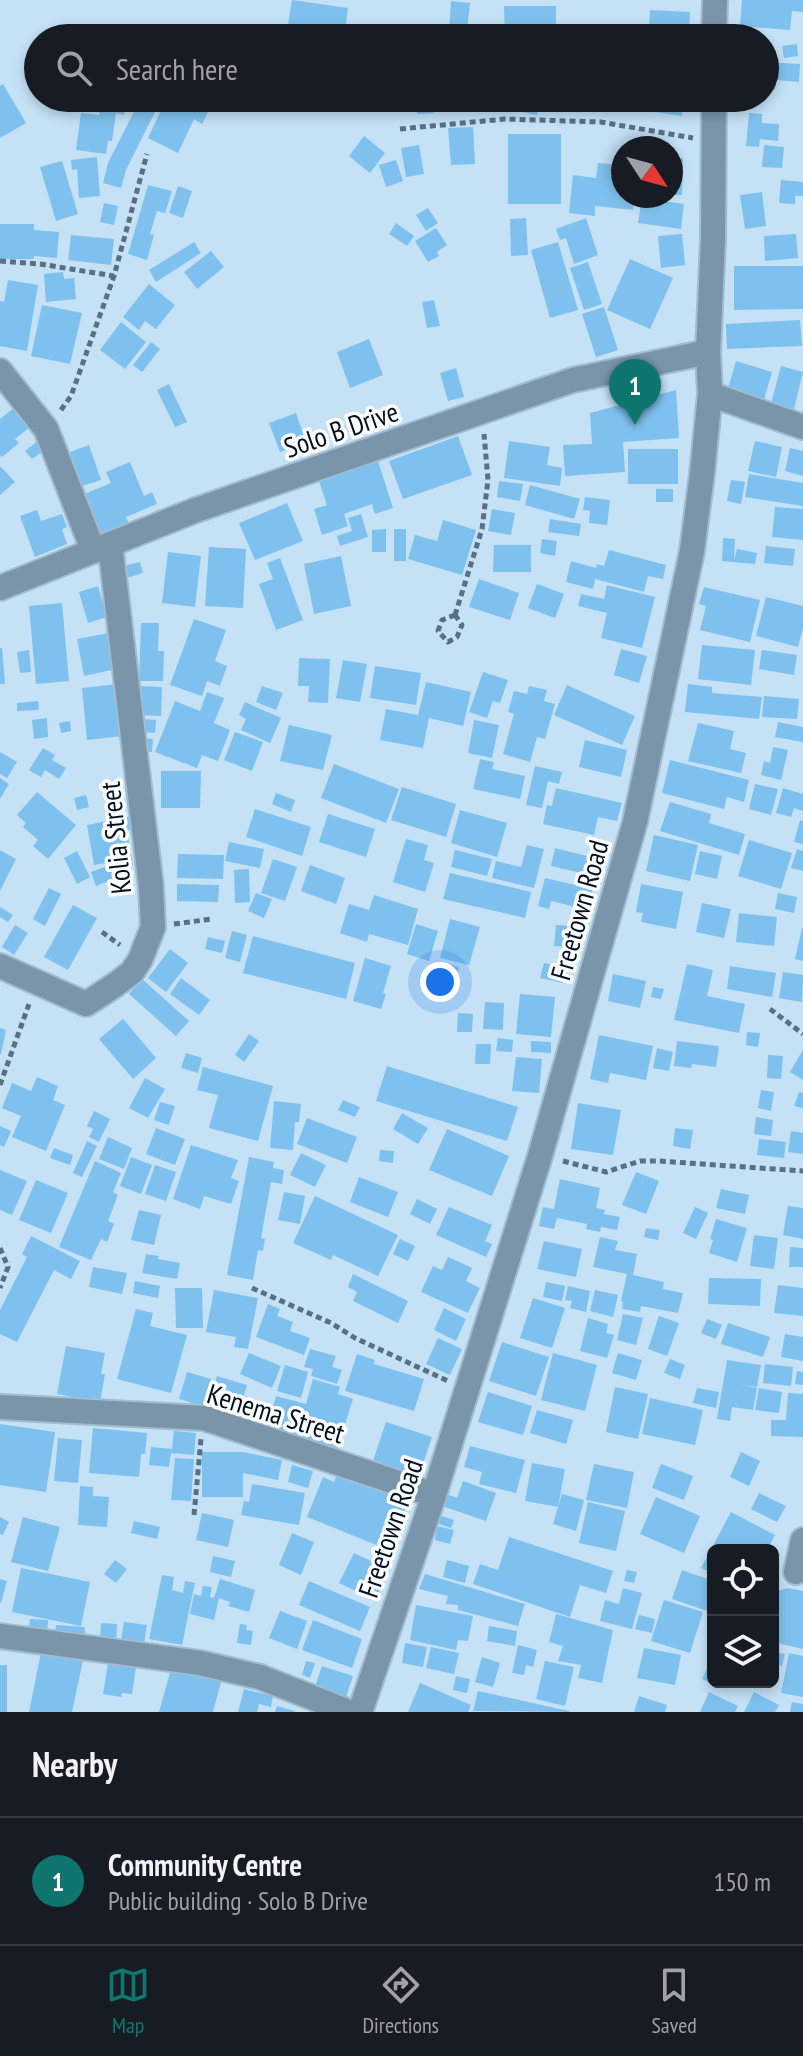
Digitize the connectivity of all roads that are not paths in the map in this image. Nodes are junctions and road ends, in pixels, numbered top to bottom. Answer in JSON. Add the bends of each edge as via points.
{"nodes":[{"id":1,"x":715,"y":0,"type":"edge"},
{"id":2,"x":714,"y":24,"type":"edge"},
{"id":3,"x":714,"y":112,"type":"edge"},
{"id":4,"x":708,"y":352,"type":"junction"},
{"id":5,"x":0,"y":371,"type":"edge"},
{"id":6,"x":710,"y":394,"type":"junction"},
{"id":7,"x":803,"y":427,"type":"edge"},
{"id":8,"x":101,"y":547,"type":"junction"},
{"id":9,"x":0,"y":588,"type":"edge"},
{"id":10,"x":0,"y":966,"type":"edge"},
{"id":11,"x":0,"y":1407,"type":"edge"},
{"id":12,"x":434,"y":1495,"type":"junction"},
{"id":13,"x":803,"y":1540,"type":"edge"},
{"id":14,"x":796,"y":1572,"type":"dead end"},
{"id":15,"x":0,"y":1636,"type":"edge"},
{"id":16,"x":349,"y":1712,"type":"edge"},
{"id":17,"x":360,"y":1712,"type":"edge"}],
"edges":[{"from":1,"to":2,"type":"street"},
{"from":3,"to":4,"type":"street","name":"Freetown Road"},
{"from":4,"to":6,"type":"street","name":"Freetown Road"},
{"from":4,"to":8,"type":"street","name":"Solo B Drive","via":[[573,380]]},
{"from":5,"to":8,"type":"street","name":"Kolia Street","via":[[46,429]]},
{"from":6,"to":7,"type":"street"},
{"from":6,"to":12,"type":"street","name":"Freetown Road","via":[[692,551],[635,822],[540,1156]]},
{"from":8,"to":9,"type":"street","name":"Solo B Drive"},
{"from":8,"to":10,"type":"street","name":"Kolia Street","via":[[153,927],[132,972],[86,1004]]},
{"from":11,"to":12,"type":"street","name":"Kenema Street","via":[[204,1418]]},
{"from":12,"to":17,"type":"street","name":"Freetown Road"},
{"from":13,"to":14,"type":"street"},
{"from":15,"to":16,"type":"street","via":[[200,1663],[260,1677]]}]}
